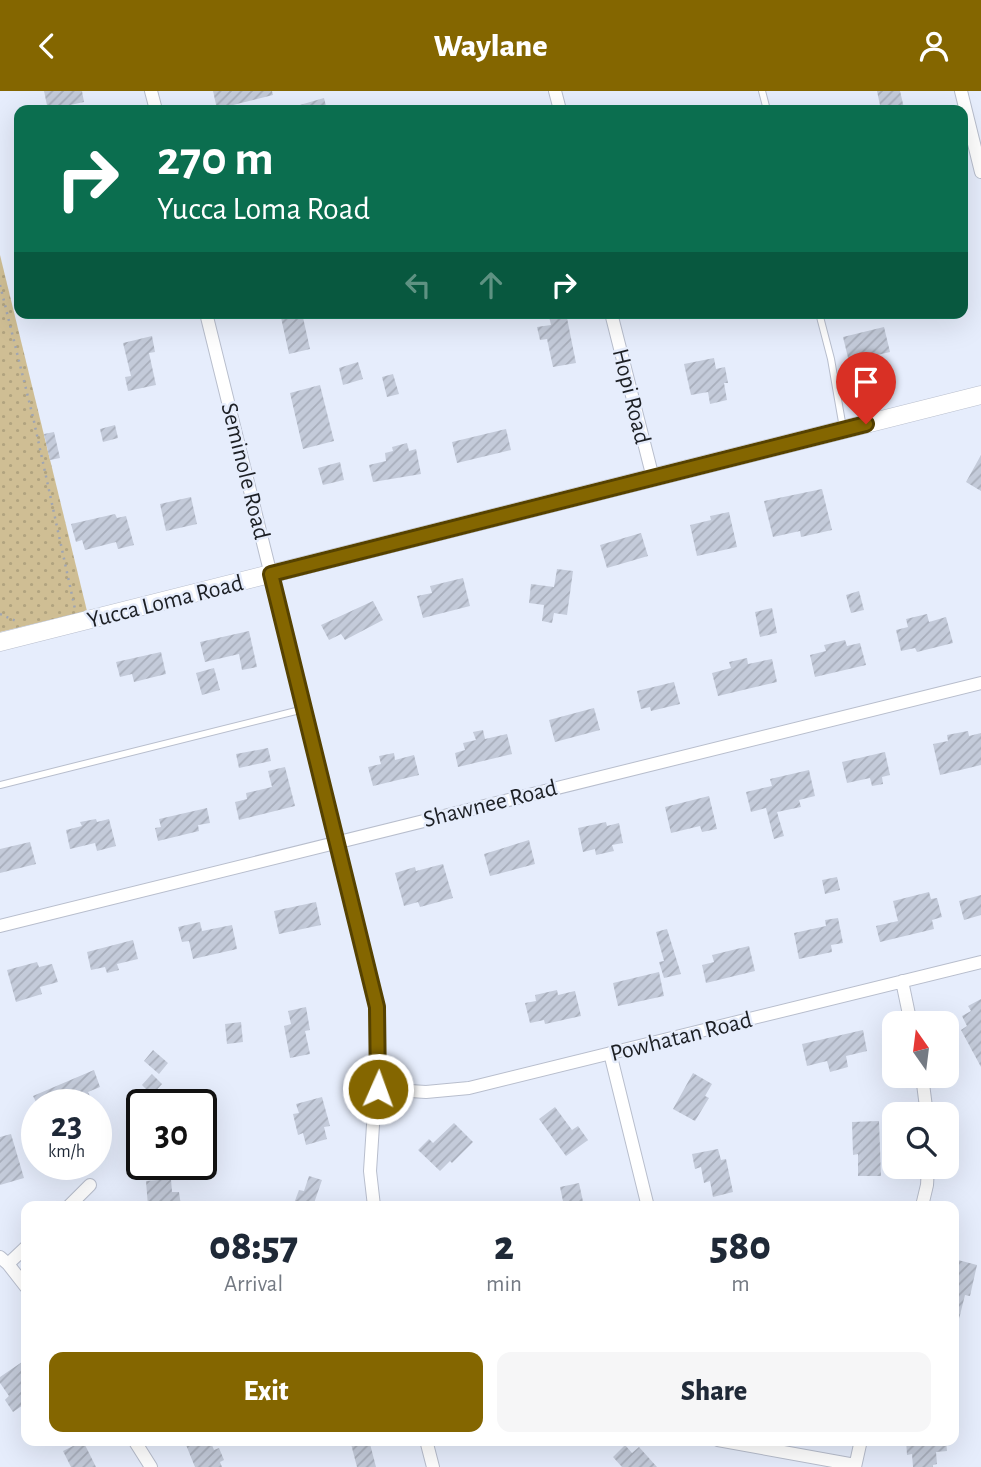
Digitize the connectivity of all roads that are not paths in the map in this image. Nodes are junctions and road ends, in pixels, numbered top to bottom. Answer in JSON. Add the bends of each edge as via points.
{"nodes":[{"id":1,"x":968,"y":119,"type":"edge"},
{"id":2,"x":981,"y":172,"type":"edge"},
{"id":3,"x":207,"y":319,"type":"edge"},
{"id":4,"x":613,"y":319,"type":"edge"},
{"id":5,"x":821,"y":319,"type":"edge"},
{"id":6,"x":981,"y":395,"type":"edge"},
{"id":7,"x":843,"y":430,"type":"junction"},
{"id":8,"x":653,"y":478,"type":"junction"},
{"id":9,"x":271,"y":574,"type":"junction"},
{"id":10,"x":0,"y":642,"type":"edge"},
{"id":11,"x":981,"y":683,"type":"edge"},
{"id":12,"x":305,"y":709,"type":"junction"},
{"id":13,"x":0,"y":785,"type":"edge"},
{"id":14,"x":338,"y":841,"type":"junction"},
{"id":15,"x":0,"y":926,"type":"edge"},
{"id":16,"x":981,"y":962,"type":"edge"},
{"id":17,"x":902,"y":981,"type":"junction"},
{"id":18,"x":908,"y":1011,"type":"edge"},
{"id":19,"x":610,"y":1053,"type":"junction"},
{"id":20,"x":378,"y":1089,"type":"junction"},
{"id":21,"x":927,"y":1179,"type":"edge"},
{"id":22,"x":90,"y":1185,"type":"dead end"},
{"id":23,"x":74,"y":1201,"type":"edge"},
{"id":24,"x":373,"y":1201,"type":"edge"},
{"id":25,"x":647,"y":1201,"type":"edge"},
{"id":26,"x":923,"y":1201,"type":"edge"},
{"id":27,"x":21,"y":1250,"type":"edge"},
{"id":28,"x":4,"y":1261,"type":"edge"},
{"id":29,"x":21,"y":1281,"type":"edge"},
{"id":30,"x":138,"y":1446,"type":"edge"},
{"id":31,"x":428,"y":1446,"type":"edge"},
{"id":32,"x":750,"y":1446,"type":"edge"},
{"id":33,"x":859,"y":1446,"type":"edge"},
{"id":34,"x":855,"y":1466,"type":"edge"},
{"id":35,"x":150,"y":1467,"type":"edge"},
{"id":36,"x":433,"y":1467,"type":"edge"}],
"edges":[{"from":1,"to":2,"type":"street"},
{"from":3,"to":9,"type":"street","name":"Seminole Road"},
{"from":4,"to":8,"type":"street","name":"Hopi Road"},
{"from":5,"to":7,"type":"lane"},
{"from":6,"to":7,"type":"main road","name":"Yucca Loma Road"},
{"from":7,"to":8,"type":"main road","name":"Yucca Loma Road"},
{"from":8,"to":9,"type":"main road","name":"Yucca Loma Road"},
{"from":9,"to":10,"type":"main road","name":"Yucca Loma Road"},
{"from":9,"to":12,"type":"street","name":"Seminole Road"},
{"from":11,"to":14,"type":"street","name":"Shawnee Road"},
{"from":12,"to":13,"type":"lane"},
{"from":12,"to":14,"type":"street","name":"Seminole Road"},
{"from":14,"to":15,"type":"street","name":"Shawnee Road"},
{"from":14,"to":20,"type":"street","name":"Seminole Road","via":[[377,1007]]},
{"from":16,"to":17,"type":"street","name":"Powhatan Road"},
{"from":17,"to":18,"type":"street"},
{"from":17,"to":19,"type":"street","name":"Powhatan Road"},
{"from":19,"to":20,"type":"street","name":"Powhatan Road","via":[[470,1088],[426,1092]]},
{"from":19,"to":25,"type":"street"},
{"from":20,"to":24,"type":"street","name":"Seminole Road","via":[[370,1171]]},
{"from":21,"to":26,"type":"street"},
{"from":22,"to":23,"type":"street"},
{"from":27,"to":28,"type":"street"},
{"from":28,"to":29,"type":"street"},
{"from":30,"to":35,"type":"street"},
{"from":31,"to":36,"type":"street"},
{"from":32,"to":34,"type":"street"},
{"from":33,"to":34,"type":"street"}]}
